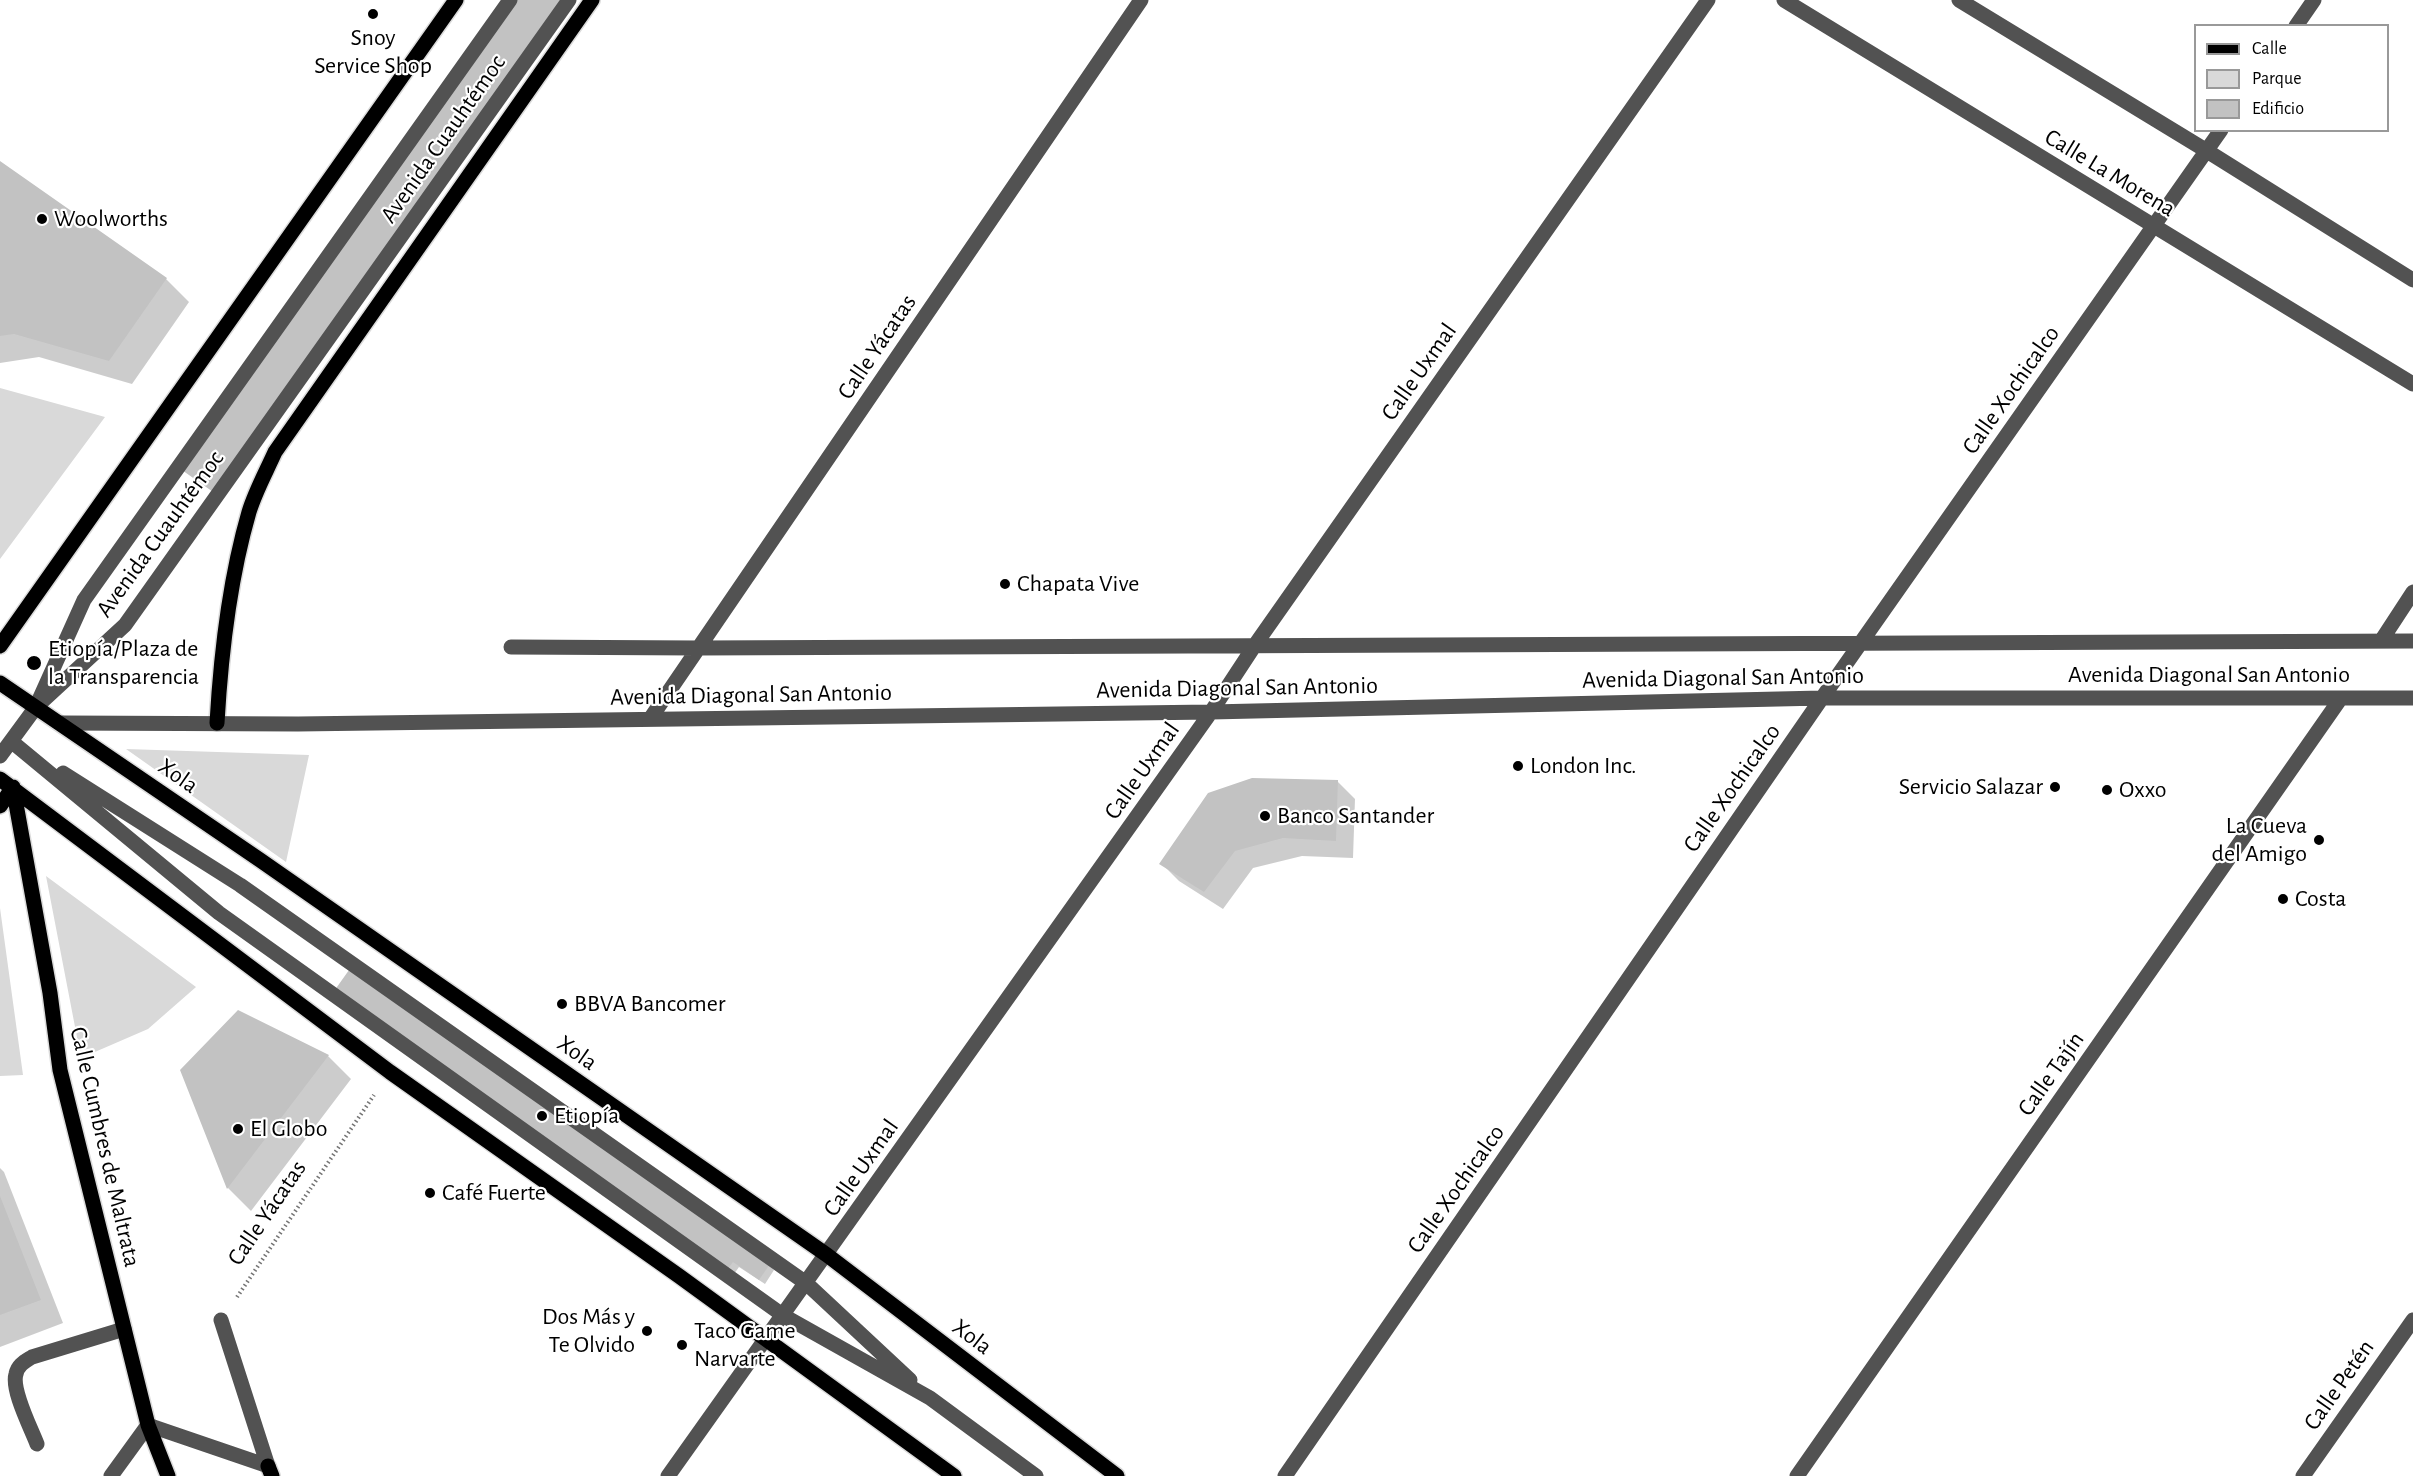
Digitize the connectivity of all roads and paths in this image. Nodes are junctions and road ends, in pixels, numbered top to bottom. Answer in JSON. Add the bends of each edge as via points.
{"nodes":[{"id":1,"x":456,"y":0,"type":"edge"},
{"id":2,"x":510,"y":0,"type":"edge"},
{"id":3,"x":569,"y":0,"type":"edge"},
{"id":4,"x":592,"y":0,"type":"edge"},
{"id":5,"x":1141,"y":0,"type":"edge"},
{"id":6,"x":1708,"y":0,"type":"edge"},
{"id":7,"x":1784,"y":0,"type":"edge"},
{"id":8,"x":1959,"y":0,"type":"edge"},
{"id":9,"x":2314,"y":0,"type":"edge"},
{"id":10,"x":2297,"y":24,"type":"edge"},
{"id":11,"x":2220,"y":132,"type":"edge"},
{"id":12,"x":2207,"y":151,"type":"junction"},
{"id":13,"x":2154,"y":226,"type":"junction"},
{"id":14,"x":2413,"y":280,"type":"edge"},
{"id":15,"x":2413,"y":384,"type":"edge"},
{"id":16,"x":2413,"y":592,"type":"edge"},
{"id":17,"x":2381,"y":641,"type":"junction"},
{"id":18,"x":2413,"y":641,"type":"edge"},
{"id":19,"x":1861,"y":642,"type":"junction"},
{"id":20,"x":1255,"y":645,"type":"junction"},
{"id":21,"x":0,"y":646,"type":"edge"},
{"id":22,"x":511,"y":647,"type":"dead end"},
{"id":23,"x":698,"y":648,"type":"junction"},
{"id":24,"x":0,"y":683,"type":"edge"},
{"id":25,"x":1822,"y":698,"type":"junction"},
{"id":26,"x":2341,"y":698,"type":"junction"},
{"id":27,"x":2413,"y":698,"type":"edge"},
{"id":28,"x":36,"y":707,"type":"junction"},
{"id":29,"x":1211,"y":712,"type":"junction"},
{"id":30,"x":650,"y":719,"type":"junction"},
{"id":31,"x":62,"y":723,"type":"junction"},
{"id":32,"x":217,"y":723,"type":"junction"},
{"id":33,"x":6,"y":737,"type":"edge"},
{"id":34,"x":0,"y":756,"type":"edge"},
{"id":35,"x":0,"y":779,"type":"edge"},
{"id":36,"x":13,"y":787,"type":"junction"},
{"id":37,"x":0,"y":806,"type":"edge"},
{"id":38,"x":390,"y":1072,"type":"junction"},
{"id":39,"x":827,"y":1255,"type":"junction"},
{"id":40,"x":806,"y":1283,"type":"junction"},
{"id":41,"x":784,"y":1316,"type":"junction"},
{"id":42,"x":221,"y":1320,"type":"joint"},
{"id":43,"x":2413,"y":1320,"type":"edge"},
{"id":44,"x":124,"y":1329,"type":"junction"},
{"id":45,"x":766,"y":1340,"type":"junction"},
{"id":46,"x":930,"y":1398,"type":"junction"},
{"id":47,"x":148,"y":1425,"type":"junction"},
{"id":48,"x":37,"y":1444,"type":"dead end"},
{"id":49,"x":270,"y":1471,"type":"edge"},
{"id":50,"x":111,"y":1476,"type":"edge"},
{"id":51,"x":168,"y":1476,"type":"edge"},
{"id":52,"x":668,"y":1476,"type":"edge"},
{"id":53,"x":954,"y":1476,"type":"edge"},
{"id":54,"x":1036,"y":1476,"type":"edge"},
{"id":55,"x":1117,"y":1476,"type":"edge"},
{"id":56,"x":1285,"y":1476,"type":"edge"},
{"id":57,"x":1797,"y":1476,"type":"edge"},
{"id":58,"x":2302,"y":1476,"type":"edge"}],
"edges":[{"from":1,"to":21,"type":"main road"},
{"from":2,"to":28,"type":"street","name":"Avenida Cuauhtémoc","via":[[84,600]]},
{"from":3,"to":28,"type":"street","name":"Avenida Cuauhtémoc","via":[[125,625]]},
{"from":4,"to":32,"type":"main road","name":"Avenida Cuauhtémoc","via":[[275,452],[250,510],[232,582],[221,654]]},
{"from":5,"to":23,"type":"street","name":"Calle Yácatas"},
{"from":6,"to":20,"type":"street","name":"Calle Uxmal"},
{"from":7,"to":13,"type":"street","name":"Calle La Morena"},
{"from":8,"to":12,"type":"street"},
{"from":9,"to":10,"type":"street"},
{"from":11,"to":12,"type":"street","name":"Calle Xochicalco"},
{"from":12,"to":13,"type":"street","name":"Calle Xochicalco"},
{"from":12,"to":14,"type":"street"},
{"from":13,"to":15,"type":"street","name":"Calle La Morena"},
{"from":13,"to":19,"type":"street","name":"Calle Xochicalco"},
{"from":16,"to":17,"type":"street"},
{"from":17,"to":18,"type":"street","name":"Avenida Diagonal San Antonio"},
{"from":17,"to":19,"type":"street","name":"Avenida Diagonal San Antonio"},
{"from":19,"to":20,"type":"street","name":"Avenida Diagonal San Antonio"},
{"from":19,"to":25,"type":"street","name":"Calle Xochicalco"},
{"from":20,"to":23,"type":"street","name":"Avenida Diagonal San Antonio"},
{"from":20,"to":29,"type":"street","name":"Calle Uxmal"},
{"from":22,"to":23,"type":"street","name":"Avenida Diagonal San Antonio"},
{"from":23,"to":30,"type":"street","name":"Calle Yácatas"},
{"from":24,"to":28,"type":"main road","name":"Xola"},
{"from":25,"to":26,"type":"street","name":"Avenida Diagonal San Antonio"},
{"from":25,"to":29,"type":"street","name":"Avenida Diagonal San Antonio"},
{"from":25,"to":56,"type":"street","name":"Calle Xochicalco"},
{"from":26,"to":27,"type":"street","name":"Avenida Diagonal San Antonio"},
{"from":26,"to":57,"type":"street","name":"Calle Tajín"},
{"from":28,"to":31,"type":"main road","name":"Xola"},
{"from":28,"to":33,"type":"street"},
{"from":29,"to":30,"type":"street","name":"Avenida Diagonal San Antonio"},
{"from":29,"to":39,"type":"street","name":"Calle Uxmal"},
{"from":30,"to":32,"type":"street","name":"Avenida Diagonal San Antonio"},
{"from":31,"to":32,"type":"street","name":"Avenida Diagonal San Antonio"},
{"from":31,"to":39,"type":"main road","name":"Xola"},
{"from":33,"to":34,"type":"street"},
{"from":33,"to":40,"type":"street","via":[[240,885]]},
{"from":33,"to":41,"type":"street","via":[[219,913]]},
{"from":35,"to":36,"type":"main road"},
{"from":36,"to":37,"type":"main road"},
{"from":36,"to":38,"type":"main road"},
{"from":36,"to":44,"type":"main road","name":"Calle Cumbres de Maltrata","via":[[60,1070]]},
{"from":38,"to":42,"type":"path","name":"Calle Yácatas"},
{"from":38,"to":45,"type":"main road"},
{"from":39,"to":40,"type":"street","name":"Calle Uxmal"},
{"from":39,"to":55,"type":"main road","name":"Xola"},
{"from":40,"to":41,"type":"street","name":"Calle Uxmal"},
{"from":40,"to":46,"type":"street"},
{"from":41,"to":45,"type":"street","name":"Calle Uxmal"},
{"from":41,"to":46,"type":"street"},
{"from":42,"to":49,"type":"street"},
{"from":43,"to":58,"type":"street","name":"Calle Petén"},
{"from":44,"to":47,"type":"main road","name":"Calle Cumbres de Maltrata"},
{"from":44,"to":48,"type":"street","via":[[20,1364],[15,1376],[16,1389]]},
{"from":45,"to":52,"type":"street","name":"Calle Uxmal"},
{"from":45,"to":53,"type":"main road"},
{"from":46,"to":54,"type":"street"},
{"from":47,"to":49,"type":"street"},
{"from":47,"to":50,"type":"street"},
{"from":47,"to":51,"type":"main road","name":"Calle Cumbres de Maltrata"}]}
